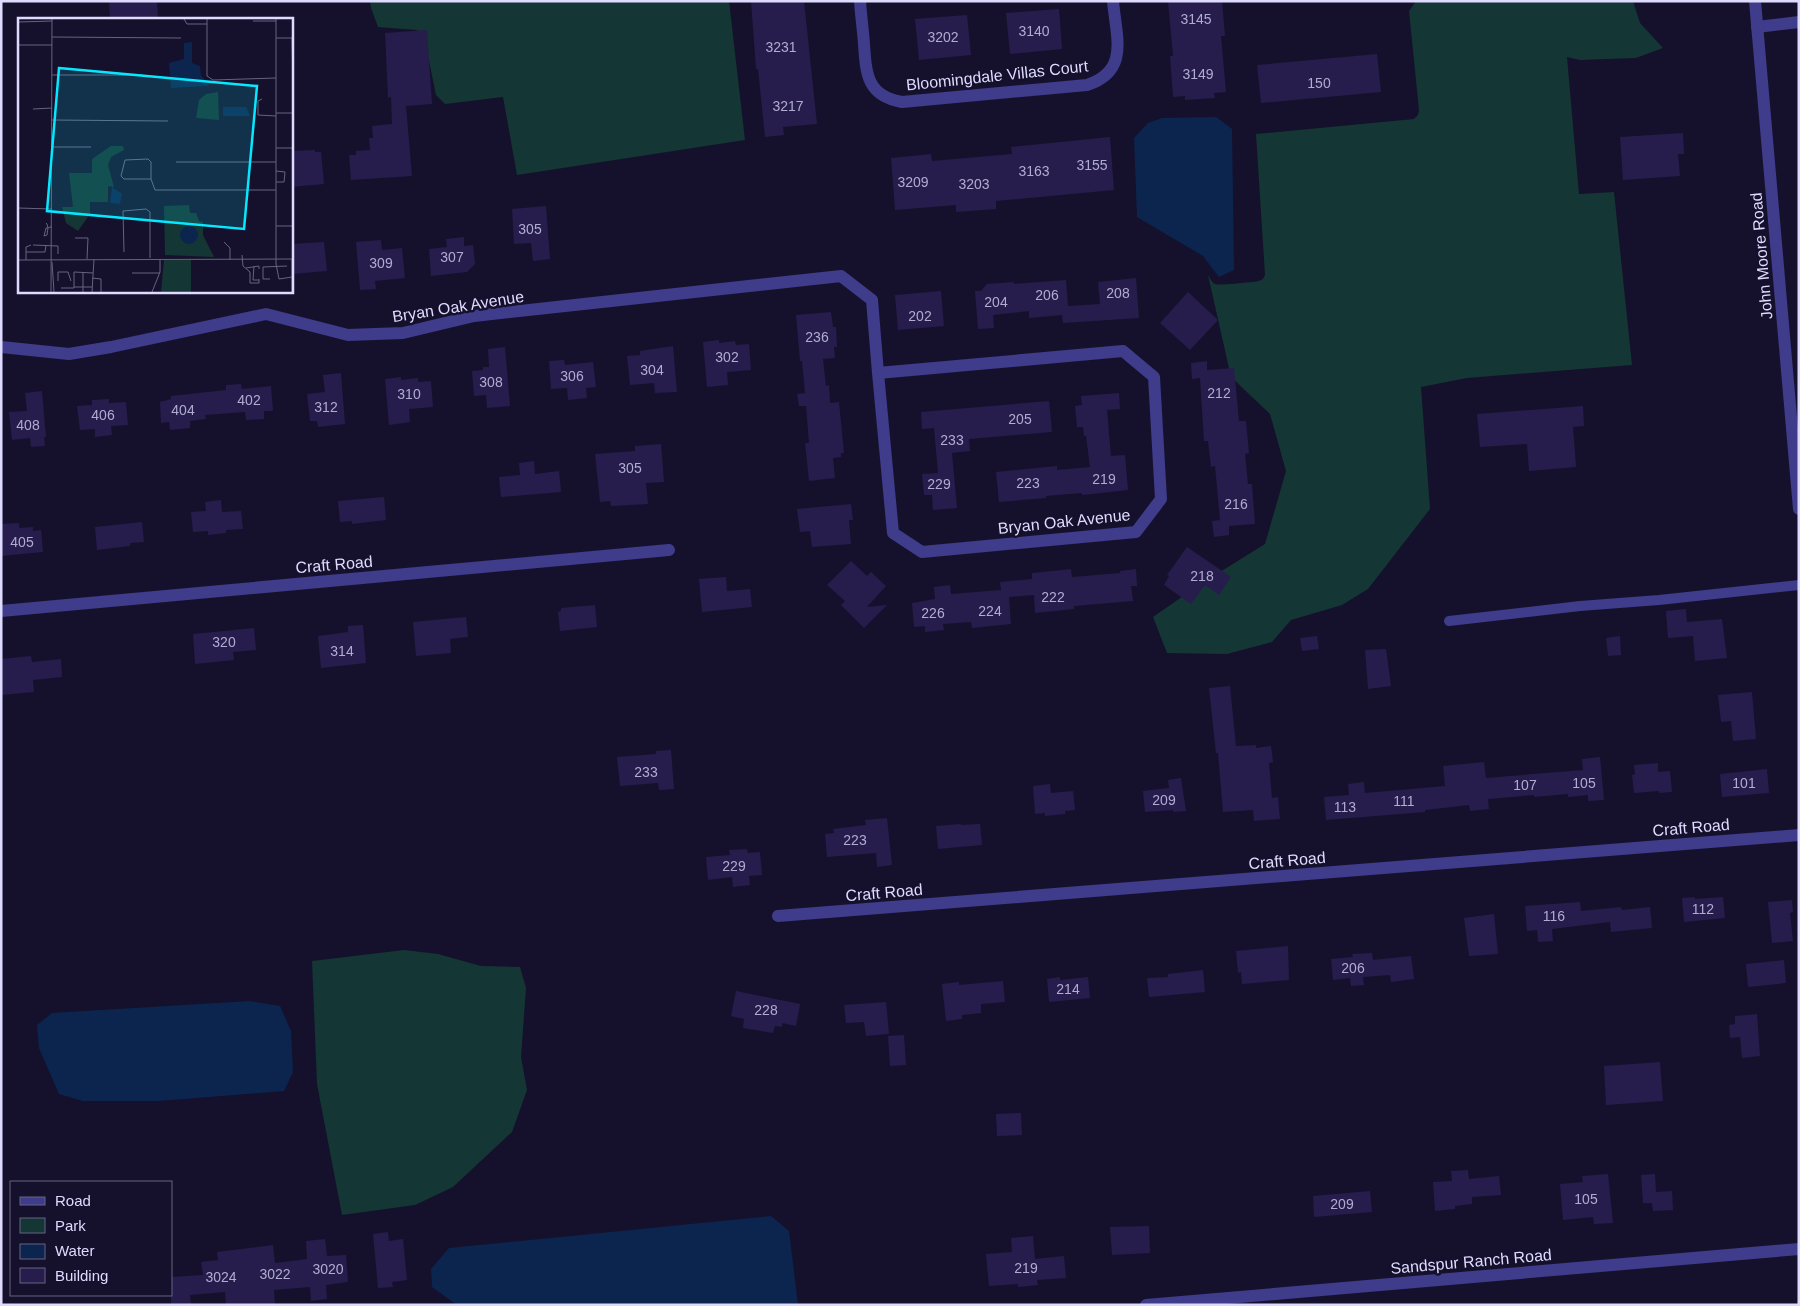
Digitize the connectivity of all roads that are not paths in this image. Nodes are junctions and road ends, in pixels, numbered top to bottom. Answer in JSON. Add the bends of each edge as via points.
{"nodes":[{"id":1,"x":860,"y":1,"type":"edge"},
{"id":2,"x":1113,"y":1,"type":"edge"},
{"id":3,"x":1754,"y":1,"type":"edge"},
{"id":4,"x":1799,"y":22,"type":"edge"},
{"id":5,"x":1757,"y":26,"type":"junction"},
{"id":6,"x":1,"y":347,"type":"edge"},
{"id":7,"x":878,"y":373,"type":"junction"},
{"id":8,"x":1799,"y":509,"type":"edge"},
{"id":9,"x":669,"y":550,"type":"dead end"},
{"id":10,"x":1799,"y":585,"type":"edge"},
{"id":11,"x":1,"y":612,"type":"edge"},
{"id":12,"x":1449,"y":621,"type":"dead end"},
{"id":13,"x":1799,"y":835,"type":"edge"},
{"id":14,"x":778,"y":916,"type":"dead end"},
{"id":15,"x":1799,"y":1249,"type":"edge"},
{"id":16,"x":1146,"y":1305,"type":"edge"}],
"edges":[{"from":1,"to":2,"type":"street","name":"Bloomingdale Villas Court","via":[[866,72],[870,84],[889,100],[902,102],[1087,85],[1099,81],[1108,75],[1117,54]]},
{"from":3,"to":5,"type":"street","name":"John Moore Road"},
{"from":4,"to":5,"type":"street"},
{"from":5,"to":8,"type":"street","name":"John Moore Road"},
{"from":6,"to":7,"type":"street","name":"Bryan Oak Avenue","via":[[69,354],[266,314],[348,335],[403,333],[474,316],[841,276],[872,300]]},
{"from":7,"to":7,"type":"street","name":"Bryan Oak Avenue","via":[[1123,351],[1154,377],[1161,499],[1136,532],[922,552],[893,533]]},
{"from":9,"to":11,"type":"street","name":"Craft Road"},
{"from":10,"to":12,"type":"lane"},
{"from":13,"to":14,"type":"street","name":"Craft Road"},
{"from":15,"to":16,"type":"street","name":"Sandspur Ranch Road"}]}
